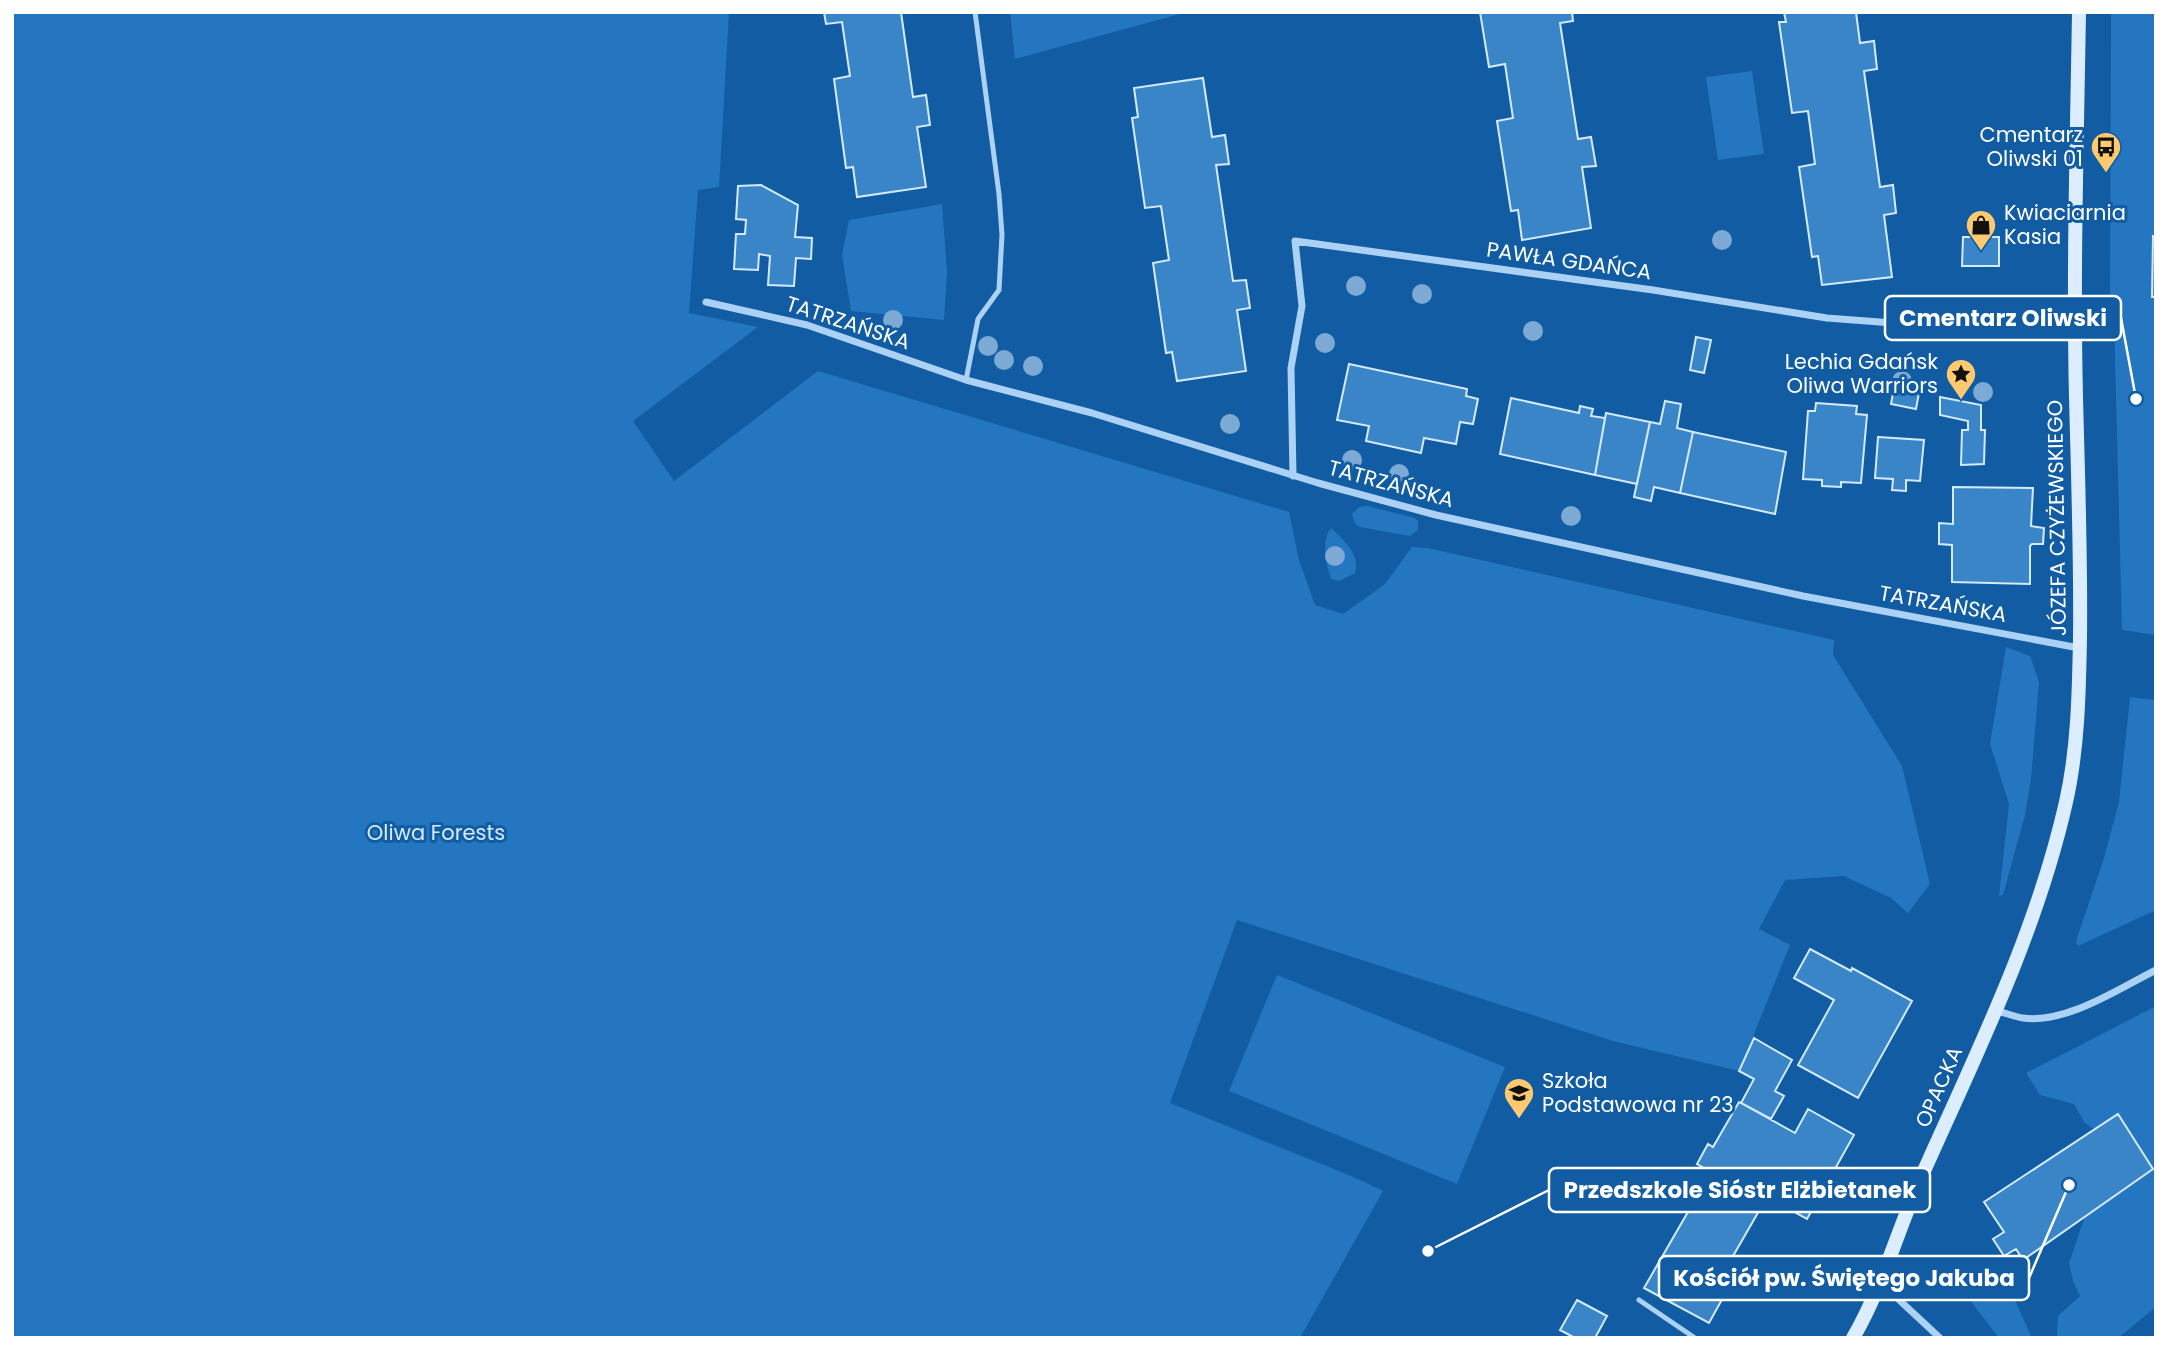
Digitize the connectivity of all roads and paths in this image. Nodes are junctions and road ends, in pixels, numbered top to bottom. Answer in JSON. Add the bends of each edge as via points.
{"nodes":[{"id":1,"x":975,"y":12,"type":"edge"},
{"id":2,"x":2079,"y":12,"type":"edge"},
{"id":3,"x":706,"y":302,"type":"dead end"},
{"id":4,"x":2074,"y":324,"type":"junction"},
{"id":5,"x":966,"y":380,"type":"junction"},
{"id":6,"x":1293,"y":476,"type":"junction"},
{"id":7,"x":2080,"y":649,"type":"junction"},
{"id":8,"x":2156,"y":970,"type":"edge"},
{"id":9,"x":1997,"y":1011,"type":"junction"},
{"id":10,"x":1880,"y":1283,"type":"junction"},
{"id":11,"x":1639,"y":1300,"type":"dead end"},
{"id":12,"x":1695,"y":1338,"type":"edge"},
{"id":13,"x":1853,"y":1338,"type":"edge"},
{"id":14,"x":1940,"y":1338,"type":"edge"}],
"edges":[{"from":1,"to":5,"type":"lane","via":[[1002,235],[999,290],[978,319]]},
{"from":2,"to":4,"type":"street","name":"JÓZEFA CZYŻEWSKIEGO"},
{"from":3,"to":5,"type":"street","name":"TATRZAŃSKA","via":[[807,326]]},
{"from":4,"to":6,"type":"street","name":"PAWŁA GDAŃCA","via":[[1945,327],[1826,318],[1295,241],[1303,306],[1291,368]]},
{"from":4,"to":7,"type":"street","name":"JÓZEFA CZYŻEWSKIEGO"},
{"from":5,"to":6,"type":"street","name":"TATRZAŃSKA","via":[[1091,413]]},
{"from":6,"to":7,"type":"street","name":"TATRZAŃSKA","via":[[1436,515],[1803,596]]},
{"from":7,"to":9,"type":"street","name":"JÓZEFA CZYŻEWSKIEGO","via":[[2078,712],[2066,801],[2032,920]]},
{"from":8,"to":9,"type":"street","via":[[2070,1013],[2024,1018]]},
{"from":9,"to":10,"type":"street","name":"OPACKA","via":[[1919,1182]]},
{"from":10,"to":13,"type":"street","name":"OPACKA"},
{"from":10,"to":14,"type":"street"},
{"from":11,"to":12,"type":"lane"}]}
